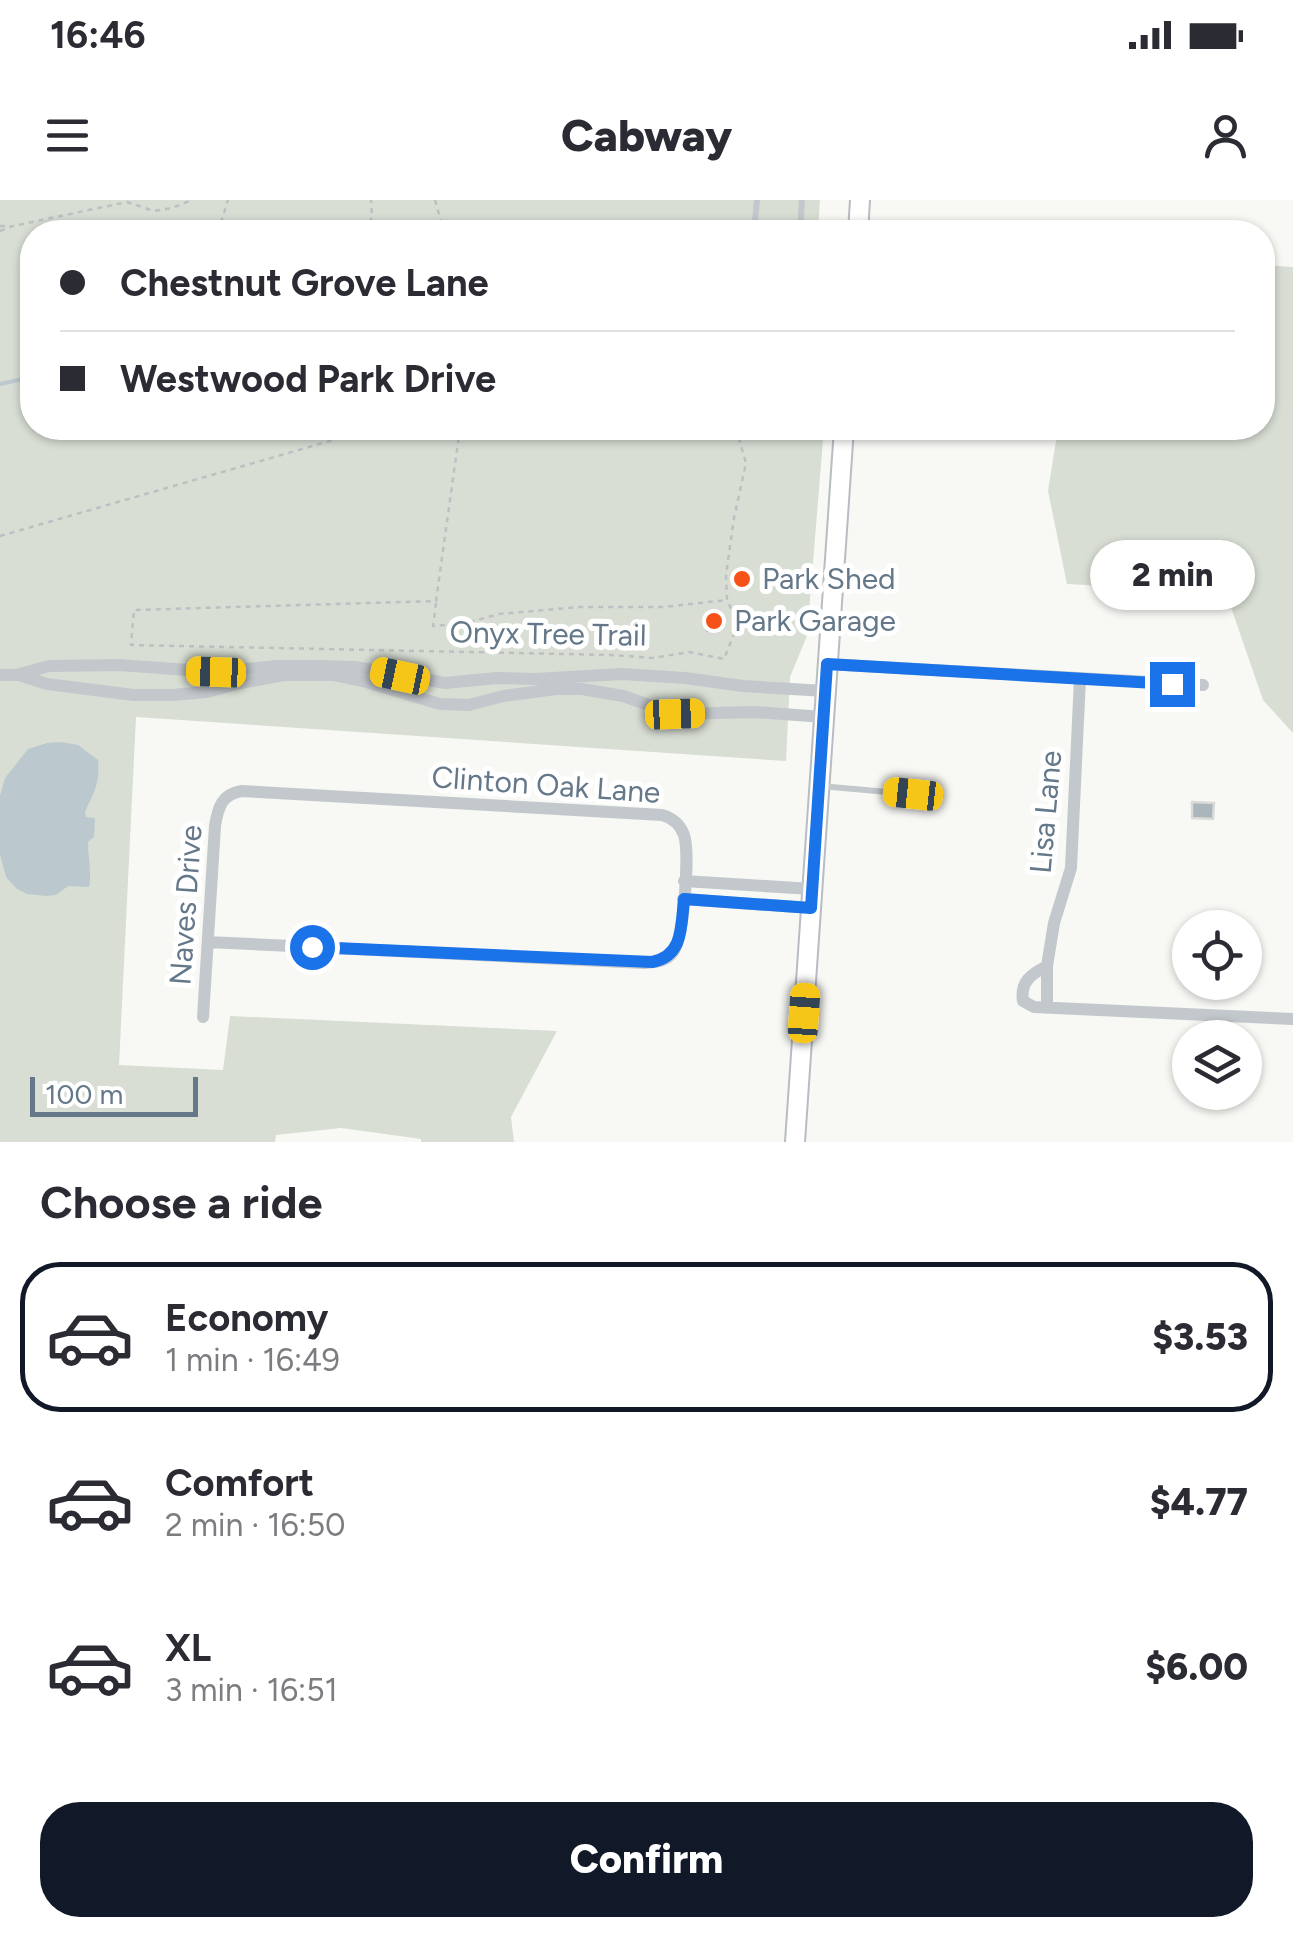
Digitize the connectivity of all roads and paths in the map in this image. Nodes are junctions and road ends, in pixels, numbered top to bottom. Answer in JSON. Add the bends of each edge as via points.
{"nodes":[{"id":1,"x":192,"y":200,"type":"edge"},
{"id":2,"x":42,"y":220,"type":"edge"},
{"id":3,"x":334,"y":440,"type":"edge"},
{"id":4,"x":458,"y":440,"type":"edge"},
{"id":5,"x":739,"y":440,"type":"edge"},
{"id":6,"x":843,"y":440,"type":"edge"},
{"id":7,"x":0,"y":536,"type":"edge"},
{"id":8,"x":727,"y":600,"type":"junction"},
{"id":9,"x":436,"y":601,"type":"junction"},
{"id":10,"x":738,"y":624,"type":"junction"},
{"id":11,"x":830,"y":624,"type":"junction"},
{"id":12,"x":827,"y":664,"type":"junction"},
{"id":13,"x":78,"y":666,"type":"junction"},
{"id":14,"x":284,"y":670,"type":"junction"},
{"id":15,"x":16,"y":674,"type":"junction"},
{"id":16,"x":0,"y":675,"type":"edge"},
{"id":17,"x":1080,"y":679,"type":"junction"},
{"id":18,"x":562,"y":683,"type":"junction"},
{"id":19,"x":1202,"y":685,"type":"dead end"},
{"id":20,"x":743,"y":686,"type":"junction"},
{"id":21,"x":79,"y":688,"type":"junction"},
{"id":22,"x":826,"y":691,"type":"junction"},
{"id":23,"x":742,"y":712,"type":"junction"},
{"id":24,"x":824,"y":717,"type":"junction"},
{"id":25,"x":819,"y":786,"type":"junction"},
{"id":26,"x":922,"y":795,"type":"dead end"},
{"id":27,"x":224,"y":798,"type":"joint"},
{"id":28,"x":684,"y":881,"type":"junction"},
{"id":29,"x":811,"y":898,"type":"junction"},
{"id":30,"x":684,"y":899,"type":"junction"},
{"id":31,"x":208,"y":942,"type":"junction"},
{"id":32,"x":1047,"y":966,"type":"junction"},
{"id":33,"x":1047,"y":1008,"type":"junction"},
{"id":34,"x":203,"y":1018,"type":"dead end"},
{"id":35,"x":1293,"y":1019,"type":"edge"},
{"id":36,"x":795,"y":1142,"type":"edge"}],
"edges":[{"from":1,"to":2,"type":"path","via":[[154,211],[127,202]]},
{"from":3,"to":7,"type":"path"},
{"from":4,"to":9,"type":"path","name":"Onyx Tree Trail"},
{"from":5,"to":8,"type":"path","via":[[746,463]]},
{"from":6,"to":11,"type":"street"},
{"from":8,"to":9,"type":"path","name":"Onyx Tree Trail","via":[[499,614],[433,626]]},
{"from":8,"to":10,"type":"path"},
{"from":9,"to":10,"type":"path","name":"Onyx Tree Trail","via":[[134,610],[132,646],[653,658],[689,652],[724,660]]},
{"from":10,"to":11,"type":"path"},
{"from":11,"to":12,"type":"street"},
{"from":12,"to":17,"type":"street"},
{"from":12,"to":22,"type":"street"},
{"from":13,"to":14,"type":"street"},
{"from":13,"to":15,"type":"street"},
{"from":13,"to":21,"type":"street"},
{"from":14,"to":18,"type":"street","via":[[355,667],[446,684],[497,678]]},
{"from":14,"to":18,"type":"street","via":[[362,680],[440,704],[468,705]]},
{"from":14,"to":21,"type":"street","via":[[207,692],[134,695]]},
{"from":15,"to":16,"type":"street"},
{"from":15,"to":21,"type":"street"},
{"from":17,"to":19,"type":"street"},
{"from":17,"to":32,"type":"street","name":"Lisa Lane","via":[[1071,868]]},
{"from":18,"to":20,"type":"street","via":[[622,674]]},
{"from":18,"to":23,"type":"street","via":[[675,714]]},
{"from":20,"to":22,"type":"street"},
{"from":20,"to":23,"type":"street"},
{"from":22,"to":24,"type":"street"},
{"from":23,"to":24,"type":"street"},
{"from":24,"to":25,"type":"street"},
{"from":25,"to":26,"type":"lane"},
{"from":25,"to":29,"type":"street"},
{"from":27,"to":28,"type":"street","name":"Clinton Oak Lane","via":[[242,791],[666,816],[686,840]]},
{"from":27,"to":31,"type":"street","name":"Naves Drive","via":[[217,813]]},
{"from":28,"to":29,"type":"street"},
{"from":28,"to":30,"type":"street","name":"Clinton Oak Lane"},
{"from":29,"to":30,"type":"street"},
{"from":29,"to":36,"type":"street"},
{"from":30,"to":31,"type":"street","name":"Clinton Oak Lane","via":[[676,949],[652,962]]},
{"from":31,"to":34,"type":"street","name":"Naves Drive"},
{"from":32,"to":33,"type":"street","name":"Lisa Lane"},
{"from":32,"to":33,"type":"street","via":[[1030,974],[1021,990],[1023,1001]]},
{"from":33,"to":35,"type":"street"}]}
